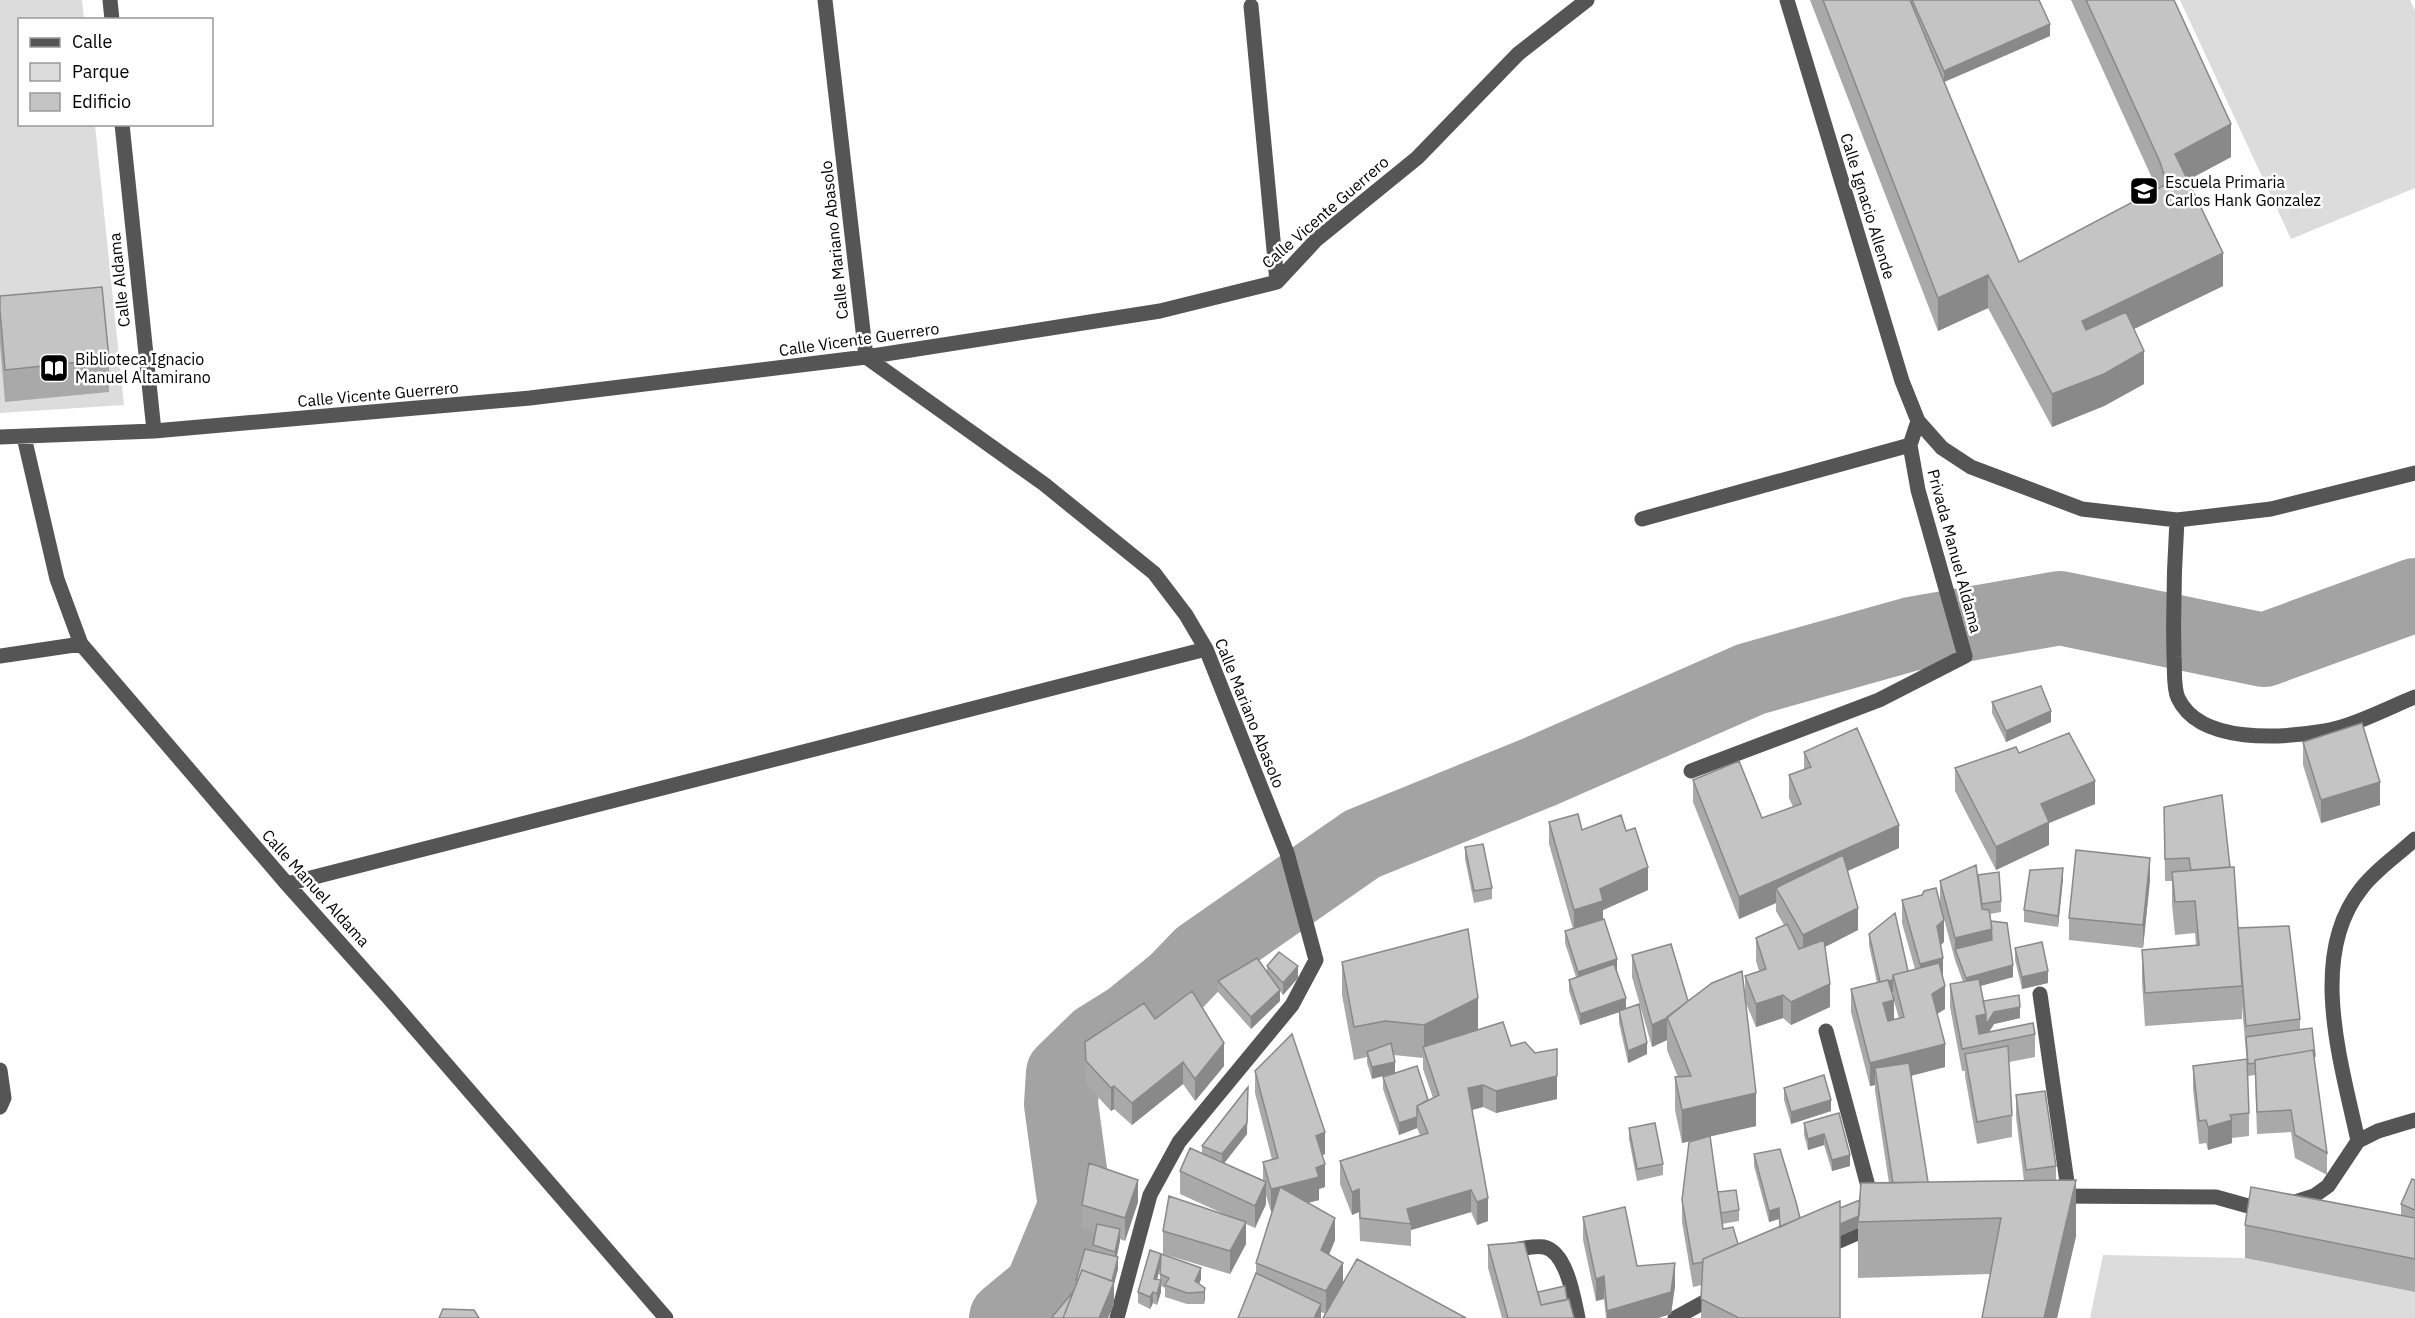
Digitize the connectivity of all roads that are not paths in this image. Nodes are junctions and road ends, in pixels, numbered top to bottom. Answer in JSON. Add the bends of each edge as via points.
{"nodes":[{"id":1,"x":110,"y":0,"type":"edge"},
{"id":2,"x":825,"y":0,"type":"edge"},
{"id":3,"x":1587,"y":0,"type":"edge"},
{"id":4,"x":1787,"y":0,"type":"edge"},
{"id":5,"x":1251,"y":6,"type":"dead end"},
{"id":6,"x":111,"y":18,"type":"edge"},
{"id":7,"x":122,"y":126,"type":"edge"},
{"id":8,"x":1277,"y":282,"type":"junction"},
{"id":9,"x":866,"y":357,"type":"junction"},
{"id":10,"x":1918,"y":421,"type":"junction"},
{"id":11,"x":154,"y":431,"type":"junction"},
{"id":12,"x":0,"y":437,"type":"edge"},
{"id":13,"x":24,"y":437,"type":"junction"},
{"id":14,"x":1910,"y":445,"type":"junction"},
{"id":15,"x":2415,"y":473,"type":"edge"},
{"id":16,"x":1641,"y":519,"type":"dead end"},
{"id":17,"x":2177,"y":520,"type":"junction"},
{"id":18,"x":81,"y":644,"type":"junction"},
{"id":19,"x":1206,"y":649,"type":"junction"},
{"id":20,"x":0,"y":656,"type":"edge"},
{"id":21,"x":2415,"y":697,"type":"edge"},
{"id":22,"x":1691,"y":771,"type":"dead end"},
{"id":23,"x":2415,"y":839,"type":"edge"},
{"id":24,"x":287,"y":884,"type":"junction"},
{"id":25,"x":2040,"y":994,"type":"dead end"},
{"id":26,"x":1826,"y":1031,"type":"dead end"},
{"id":27,"x":0,"y":1070,"type":"edge"},
{"id":28,"x":0,"y":1107,"type":"edge"},
{"id":29,"x":2415,"y":1120,"type":"edge"},
{"id":30,"x":2358,"y":1141,"type":"junction"},
{"id":31,"x":2068,"y":1196,"type":"junction"},
{"id":32,"x":2034,"y":1197,"type":"edge"},
{"id":33,"x":1498,"y":1252,"type":"edge"},
{"id":34,"x":1803,"y":1257,"type":"edge"},
{"id":35,"x":1727,"y":1290,"type":"edge"},
{"id":36,"x":666,"y":1318,"type":"edge"},
{"id":37,"x":1116,"y":1318,"type":"edge"},
{"id":38,"x":1578,"y":1318,"type":"edge"},
{"id":39,"x":1674,"y":1318,"type":"edge"}],
"edges":[{"from":1,"to":6,"type":"street"},
{"from":2,"to":9,"type":"street","name":"Calle Mariano Abasolo"},
{"from":3,"to":8,"type":"street","name":"Calle Vicente Guerrero","via":[[1518,54],[1417,158],[1316,240]]},
{"from":4,"to":10,"type":"street","name":"Calle Ignacio Allende","via":[[1902,381]]},
{"from":5,"to":8,"type":"street"},
{"from":7,"to":11,"type":"street","name":"Calle Aldama"},
{"from":8,"to":9,"type":"street","name":"Calle Vicente Guerrero","via":[[1160,311]]},
{"from":9,"to":11,"type":"street","name":"Calle Vicente Guerrero","via":[[530,398]]},
{"from":9,"to":19,"type":"street","name":"Calle Mariano Abasolo","via":[[1044,484],[1154,573]]},
{"from":10,"to":14,"type":"street","name":"Privada Manuel Aldama"},
{"from":10,"to":17,"type":"street","name":"Calle Ignacio Allende","via":[[1941,448],[1971,467],[2082,508]]},
{"from":11,"to":13,"type":"street","name":"Calle Vicente Guerrero"},
{"from":12,"to":13,"type":"street","name":"Calle Vicente Guerrero"},
{"from":13,"to":18,"type":"street","name":"Calle Manuel Aldama","via":[[57,579]]},
{"from":14,"to":16,"type":"street"},
{"from":14,"to":22,"type":"street","name":"Privada Manuel Aldama","via":[[1918,489],[1965,656],[1879,700]]},
{"from":15,"to":17,"type":"street","name":"Calle Ignacio Allende","via":[[2271,509]]},
{"from":17,"to":21,"type":"street","via":[[2172,591],[2175,674],[2177,697],[2189,715],[2211,728],[2252,736],[2327,731]]},
{"from":18,"to":20,"type":"street"},
{"from":18,"to":24,"type":"street","name":"Calle Manuel Aldama"},
{"from":19,"to":24,"type":"street"},
{"from":19,"to":37,"type":"street","name":"Calle Mariano Abasolo","via":[[1287,853],[1316,960],[1292,1005],[1174,1151],[1150,1195]]},
{"from":23,"to":30,"type":"street","via":[[2361,889],[2341,924],[2331,978],[2333,1026]]},
{"from":24,"to":36,"type":"street","name":"Calle Manuel Aldama"},
{"from":25,"to":31,"type":"street"},
{"from":26,"to":34,"type":"street","via":[[1884,1223]]},
{"from":27,"to":28,"type":"street","via":[[4,1098]]},
{"from":29,"to":30,"type":"street"},
{"from":30,"to":31,"type":"street","via":[[2328,1186],[2314,1196],[2264,1211],[2216,1197]]},
{"from":31,"to":32,"type":"street"},
{"from":33,"to":38,"type":"street","via":[[1544,1247],[1555,1253],[1571,1287]]},
{"from":35,"to":39,"type":"street"}]}
